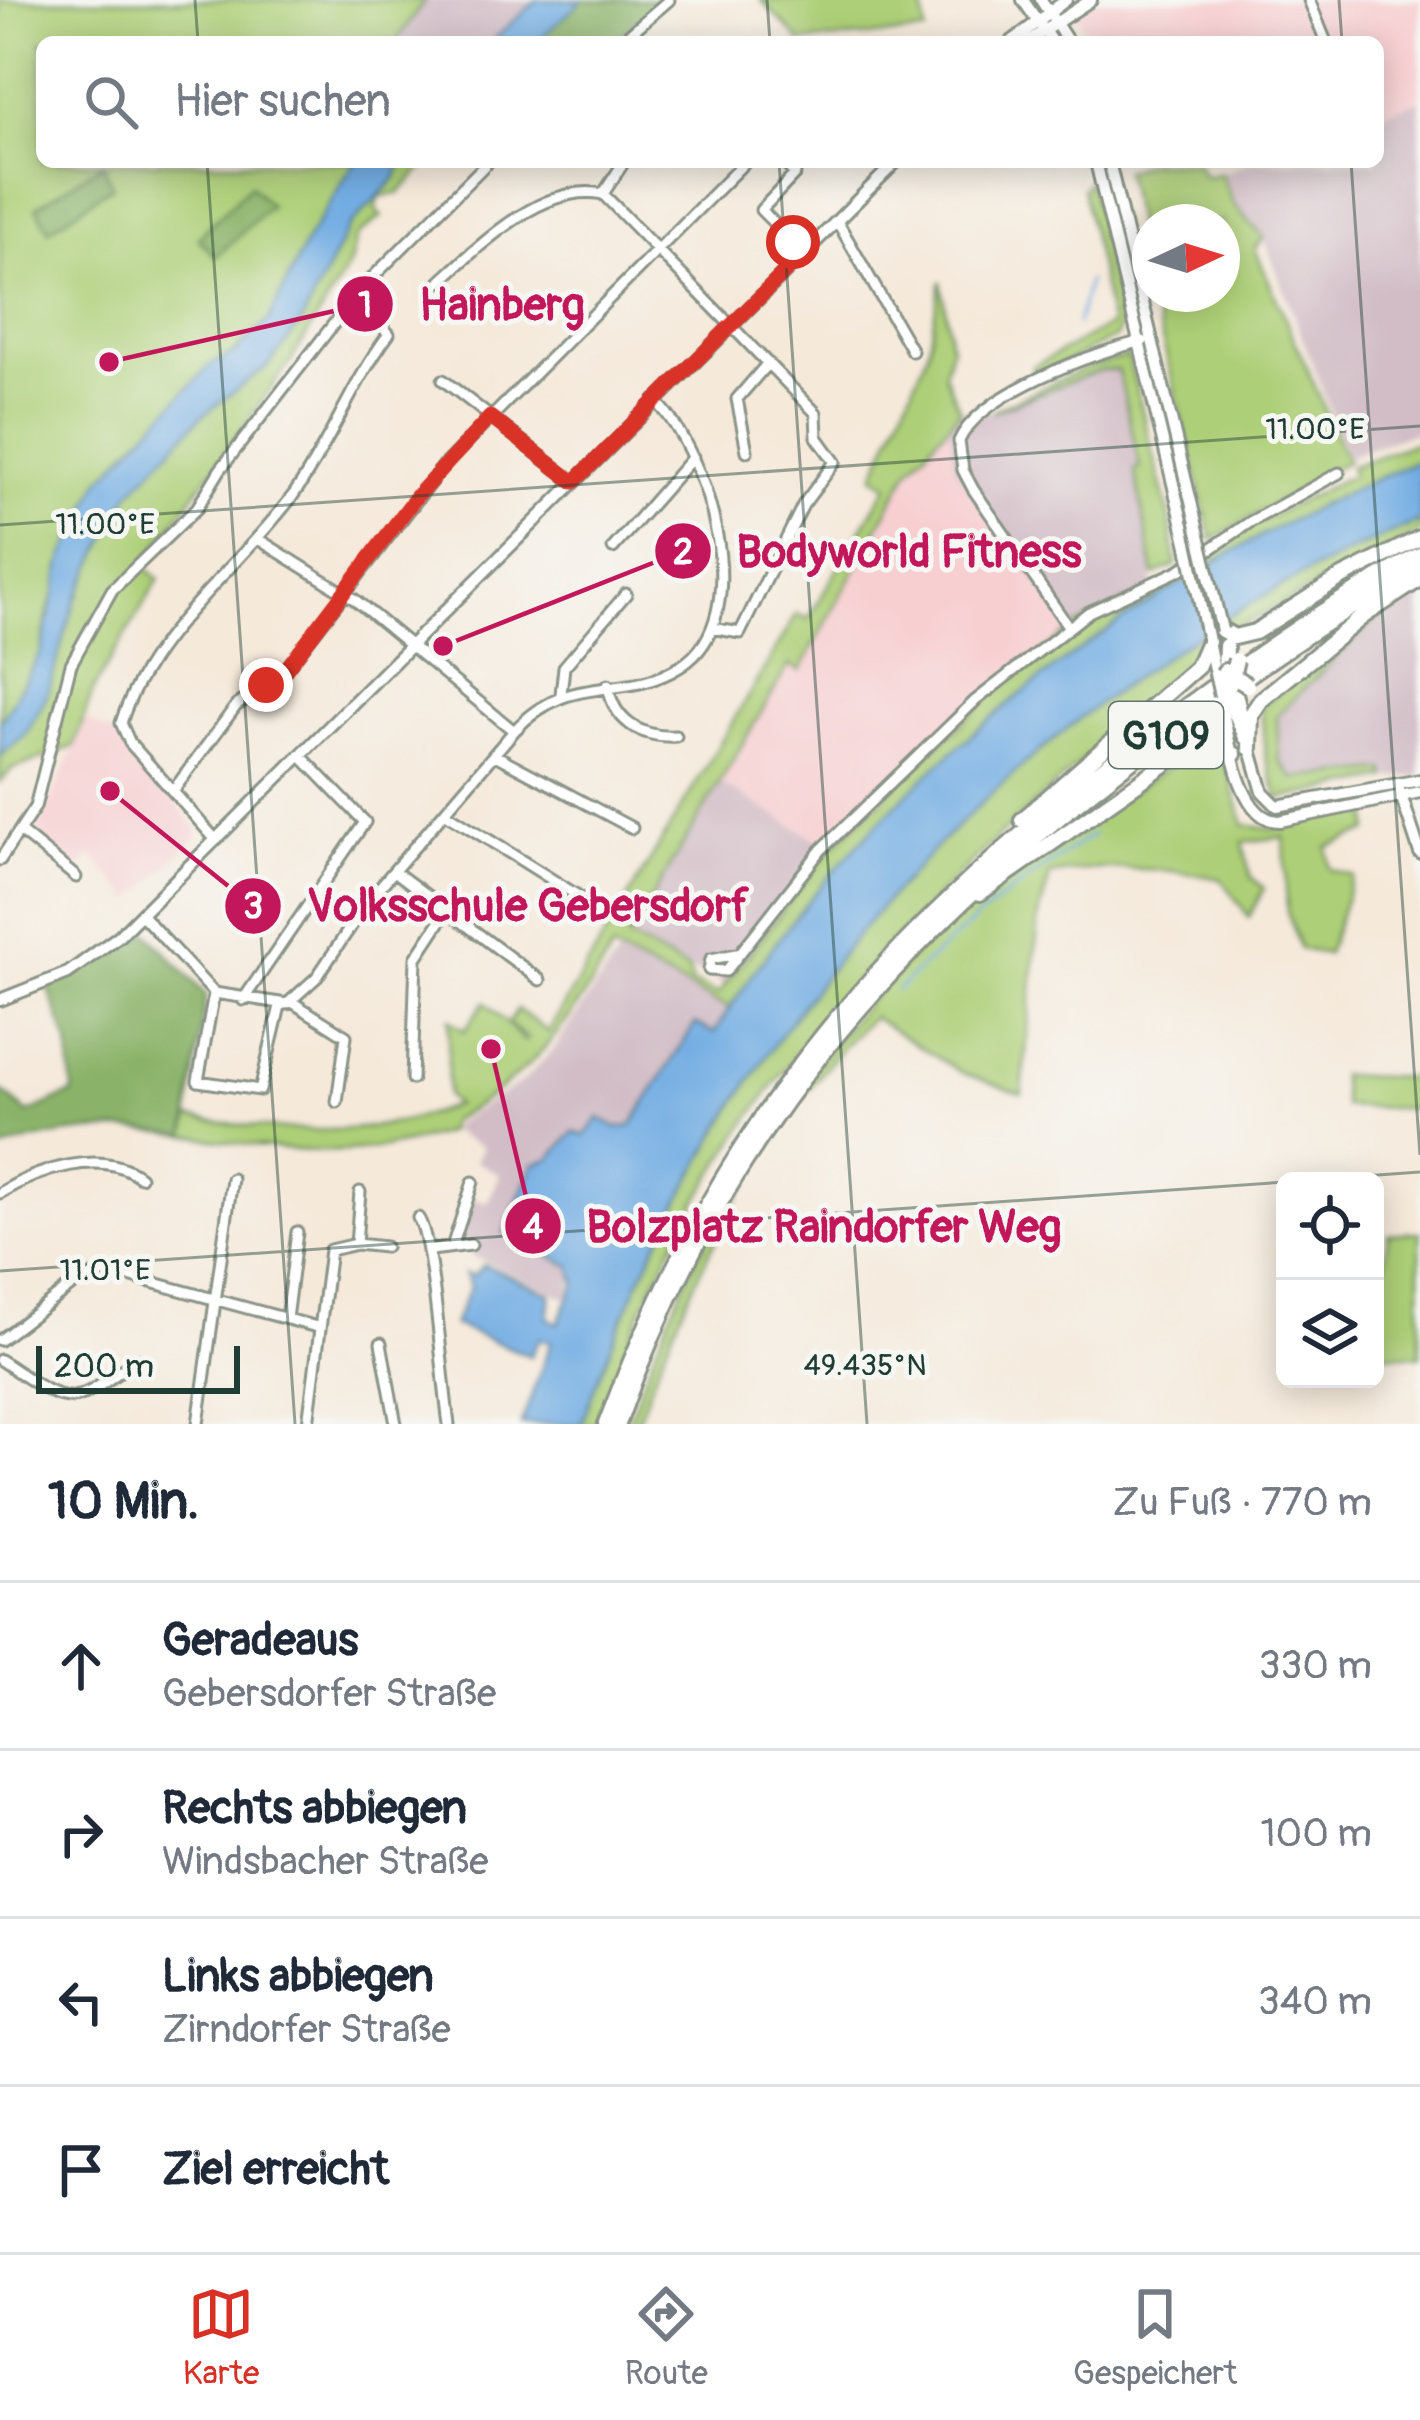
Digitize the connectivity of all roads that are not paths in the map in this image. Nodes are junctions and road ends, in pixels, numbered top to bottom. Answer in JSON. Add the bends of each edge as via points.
{"nodes":[{"id":1,"x":669,"y":0,"type":"edge"},
{"id":2,"x":1023,"y":0,"type":"edge"},
{"id":3,"x":1066,"y":0,"type":"edge"},
{"id":4,"x":1091,"y":0,"type":"edge"},
{"id":5,"x":1310,"y":0,"type":"edge"},
{"id":6,"x":1048,"y":10,"type":"edge"},
{"id":7,"x":1040,"y":24,"type":"junction"},
{"id":8,"x":627,"y":36,"type":"edge"},
{"id":9,"x":1021,"y":36,"type":"edge"},
{"id":10,"x":1031,"y":36,"type":"edge"},
{"id":11,"x":1048,"y":36,"type":"edge"},
{"id":12,"x":1064,"y":36,"type":"edge"},
{"id":13,"x":1324,"y":36,"type":"edge"},
{"id":14,"x":482,"y":168,"type":"edge"},
{"id":15,"x":620,"y":168,"type":"edge"},
{"id":16,"x":740,"y":168,"type":"edge"},
{"id":17,"x":790,"y":168,"type":"edge"},
{"id":18,"x":885,"y":168,"type":"edge"},
{"id":19,"x":1098,"y":168,"type":"edge"},
{"id":20,"x":1110,"y":168,"type":"edge"},
{"id":21,"x":602,"y":194,"type":"junction"},
{"id":22,"x":837,"y":220,"type":"junction"},
{"id":23,"x":656,"y":251,"type":"junction"},
{"id":24,"x":803,"y":254,"type":"junction"},
{"id":25,"x":440,"y":282,"type":"dead end"},
{"id":26,"x":355,"y":298,"type":"junction"},
{"id":27,"x":730,"y":326,"type":"junction"},
{"id":28,"x":1145,"y":341,"type":"junction"},
{"id":29,"x":912,"y":351,"type":"dead end"},
{"id":30,"x":767,"y":363,"type":"junction"},
{"id":31,"x":443,"y":380,"type":"dead end"},
{"id":32,"x":656,"y":400,"type":"junction"},
{"id":33,"x":490,"y":417,"type":"junction"},
{"id":34,"x":747,"y":451,"type":"dead end"},
{"id":35,"x":693,"y":457,"type":"junction"},
{"id":36,"x":1339,"y":473,"type":"dead end"},
{"id":37,"x":574,"y":482,"type":"junction"},
{"id":38,"x":1420,"y":538,"type":"edge"},
{"id":39,"x":258,"y":539,"type":"junction"},
{"id":40,"x":613,"y":548,"type":"dead end"},
{"id":41,"x":1420,"y":555,"type":"edge"},
{"id":42,"x":1420,"y":568,"type":"edge"},
{"id":43,"x":1420,"y":579,"type":"edge"},
{"id":44,"x":343,"y":592,"type":"junction"},
{"id":45,"x":626,"y":594,"type":"dead end"},
{"id":46,"x":1068,"y":626,"type":"junction"},
{"id":47,"x":712,"y":628,"type":"junction"},
{"id":48,"x":1255,"y":632,"type":"junction"},
{"id":49,"x":1220,"y":636,"type":"junction"},
{"id":50,"x":410,"y":648,"type":"junction"},
{"id":51,"x":1286,"y":678,"type":"junction"},
{"id":52,"x":608,"y":686,"type":"junction"},
{"id":53,"x":1174,"y":686,"type":"junction"},
{"id":54,"x":1226,"y":686,"type":"junction"},
{"id":55,"x":561,"y":694,"type":"junction"},
{"id":56,"x":514,"y":731,"type":"junction"},
{"id":57,"x":676,"y":736,"type":"dead end"},
{"id":58,"x":1188,"y":748,"type":"junction"},
{"id":59,"x":1250,"y":748,"type":"junction"},
{"id":60,"x":495,"y":754,"type":"junction"},
{"id":61,"x":1234,"y":754,"type":"junction"},
{"id":62,"x":301,"y":756,"type":"junction"},
{"id":63,"x":1420,"y":780,"type":"edge"},
{"id":64,"x":1399,"y":789,"type":"junction"},
{"id":65,"x":173,"y":791,"type":"junction"},
{"id":66,"x":1420,"y":792,"type":"edge"},
{"id":67,"x":446,"y":813,"type":"junction"},
{"id":68,"x":632,"y":828,"type":"dead end"},
{"id":69,"x":22,"y":832,"type":"junction"},
{"id":70,"x":216,"y":840,"type":"junction"},
{"id":71,"x":1420,"y":853,"type":"edge"},
{"id":72,"x":0,"y":860,"type":"edge"},
{"id":73,"x":988,"y":860,"type":"junction"},
{"id":74,"x":394,"y":872,"type":"junction"},
{"id":75,"x":76,"y":878,"type":"dead end"},
{"id":76,"x":583,"y":899,"type":"dead end"},
{"id":77,"x":447,"y":911,"type":"junction"},
{"id":78,"x":141,"y":914,"type":"junction"},
{"id":79,"x":932,"y":927,"type":"junction"},
{"id":80,"x":736,"y":955,"type":"dead end"},
{"id":81,"x":539,"y":980,"type":"dead end"},
{"id":82,"x":214,"y":993,"type":"junction"},
{"id":83,"x":0,"y":1000,"type":"edge"},
{"id":84,"x":244,"y":1000,"type":"junction"},
{"id":85,"x":292,"y":1002,"type":"junction"},
{"id":86,"x":280,"y":1006,"type":"junction"},
{"id":87,"x":412,"y":1079,"type":"dead end"},
{"id":88,"x":338,"y":1102,"type":"dead end"},
{"id":89,"x":140,"y":1177,"type":"dead end"},
{"id":90,"x":232,"y":1179,"type":"dead end"},
{"id":91,"x":473,"y":1182,"type":"dead end"},
{"id":92,"x":360,"y":1192,"type":"dead end"},
{"id":93,"x":0,"y":1193,"type":"edge"},
{"id":94,"x":418,"y":1218,"type":"dead end"},
{"id":95,"x":297,"y":1232,"type":"dead end"},
{"id":96,"x":356,"y":1244,"type":"junction"},
{"id":97,"x":471,"y":1245,"type":"dead end"},
{"id":98,"x":385,"y":1246,"type":"dead end"},
{"id":99,"x":452,"y":1246,"type":"junction"},
{"id":100,"x":431,"y":1250,"type":"junction"},
{"id":101,"x":216,"y":1298,"type":"junction"},
{"id":102,"x":286,"y":1319,"type":"junction"},
{"id":103,"x":317,"y":1327,"type":"junction"},
{"id":104,"x":2,"y":1334,"type":"edge"},
{"id":105,"x":381,"y":1343,"type":"dead end"},
{"id":106,"x":0,"y":1360,"type":"edge"},
{"id":107,"x":136,"y":1360,"type":"dead end"},
{"id":108,"x":198,"y":1424,"type":"edge"},
{"id":109,"x":308,"y":1424,"type":"edge"},
{"id":110,"x":396,"y":1424,"type":"edge"},
{"id":111,"x":449,"y":1424,"type":"edge"},
{"id":112,"x":606,"y":1424,"type":"edge"},
{"id":113,"x":618,"y":1424,"type":"edge"}],
"edges":[{"from":1,"to":8,"type":"street"},
{"from":2,"to":7,"type":"main road"},
{"from":3,"to":6,"type":"main road"},
{"from":4,"to":6,"type":"main road"},
{"from":5,"to":13,"type":"street"},
{"from":6,"to":7,"type":"main road"},
{"from":6,"to":12,"type":"main road"},
{"from":7,"to":9,"type":"main road"},
{"from":7,"to":10,"type":"main road"},
{"from":7,"to":11,"type":"main road"},
{"from":14,"to":26,"type":"street"},
{"from":15,"to":21,"type":"street"},
{"from":16,"to":23,"type":"street"},
{"from":17,"to":24,"type":"street","via":[[795,173],[761,210]]},
{"from":18,"to":22,"type":"main road"},
{"from":19,"to":28,"type":"main road"},
{"from":20,"to":28,"type":"main road"},
{"from":21,"to":23,"type":"street"},
{"from":21,"to":25,"type":"street","via":[[557,196]]},
{"from":22,"to":24,"type":"main road"},
{"from":22,"to":29,"type":"street"},
{"from":23,"to":27,"type":"street"},
{"from":23,"to":33,"type":"street"},
{"from":24,"to":27,"type":"main road"},
{"from":26,"to":39,"type":"street","via":[[389,334],[304,479]]},
{"from":26,"to":69,"type":"street","via":[[197,508],[95,616],[71,664],[43,785]]},
{"from":27,"to":30,"type":"street"},
{"from":27,"to":32,"type":"main road"},
{"from":28,"to":46,"type":"street","via":[[985,407],[959,441],[973,489]]},
{"from":28,"to":49,"type":"main road","bridge":true},
{"from":30,"to":34,"type":"street","via":[[737,399]]},
{"from":30,"to":47,"type":"street","via":[[816,413],[817,437],[835,462],[803,505],[740,633]]},
{"from":31,"to":33,"type":"street"},
{"from":32,"to":35,"type":"street"},
{"from":32,"to":37,"type":"main road"},
{"from":33,"to":37,"type":"street"},
{"from":33,"to":44,"type":"street"},
{"from":35,"to":40,"type":"street"},
{"from":35,"to":47,"type":"street","via":[[717,535]]},
{"from":36,"to":46,"type":"street","via":[[1180,570]]},
{"from":37,"to":50,"type":"main road"},
{"from":38,"to":48,"type":"highway"},
{"from":39,"to":44,"type":"street"},
{"from":39,"to":65,"type":"street","via":[[173,638],[123,716],[123,733]]},
{"from":41,"to":54,"type":"highway","number":"G109","via":[[1321,613]]},
{"from":42,"to":79,"type":"highway","number":"G109","via":[[1294,644],[1138,755]]},
{"from":43,"to":51,"type":"highway"},
{"from":44,"to":50,"type":"street"},
{"from":44,"to":65,"type":"street","via":[[283,673],[236,706]]},
{"from":45,"to":55,"type":"street","via":[[564,667]]},
{"from":46,"to":80,"type":"street","via":[[901,767]]},
{"from":47,"to":52,"type":"street","via":[[678,668]]},
{"from":48,"to":49,"type":"highway"},
{"from":48,"to":54,"type":"highway"},
{"from":49,"to":53,"type":"highway"},
{"from":49,"to":54,"type":"highway"},
{"from":50,"to":56,"type":"street"},
{"from":50,"to":62,"type":"main road"},
{"from":51,"to":54,"type":"highway"},
{"from":51,"to":59,"type":"highway","via":[[1252,711]]},
{"from":52,"to":55,"type":"street"},
{"from":52,"to":57,"type":"street","via":[[625,722]]},
{"from":53,"to":54,"type":"highway"},
{"from":53,"to":73,"type":"highway","via":[[997,843]]},
{"from":54,"to":58,"type":"highway"},
{"from":54,"to":59,"type":"highway"},
{"from":54,"to":61,"type":"main road"},
{"from":54,"to":73,"type":"highway","number":"G109"},
{"from":55,"to":56,"type":"street"},
{"from":56,"to":60,"type":"street"},
{"from":58,"to":61,"type":"highway","via":[[1210,742]]},
{"from":58,"to":79,"type":"highway"},
{"from":59,"to":64,"type":"main road","via":[[1263,792],[1277,806]]},
{"from":60,"to":67,"type":"street"},
{"from":60,"to":68,"type":"street"},
{"from":61,"to":64,"type":"main road","via":[[1249,807],[1268,821]]},
{"from":62,"to":70,"type":"main road"},
{"from":62,"to":84,"type":"street","via":[[365,822]]},
{"from":63,"to":64,"type":"main road"},
{"from":64,"to":66,"type":"main road"},
{"from":64,"to":71,"type":"main road"},
{"from":65,"to":70,"type":"street"},
{"from":67,"to":74,"type":"street"},
{"from":67,"to":76,"type":"street"},
{"from":69,"to":72,"type":"street"},
{"from":69,"to":75,"type":"street"},
{"from":70,"to":78,"type":"main road"},
{"from":73,"to":112,"type":"highway","number":"G109","via":[[860,986],[757,1119],[673,1263]]},
{"from":74,"to":77,"type":"street"},
{"from":74,"to":85,"type":"street"},
{"from":77,"to":81,"type":"street"},
{"from":77,"to":87,"type":"street","via":[[416,958]]},
{"from":78,"to":82,"type":"street"},
{"from":78,"to":83,"type":"main road","via":[[79,966]]},
{"from":79,"to":113,"type":"highway","number":"G109","via":[[836,1031],[747,1153],[670,1291]]},
{"from":82,"to":84,"type":"street"},
{"from":82,"to":86,"type":"street","via":[[198,1081],[260,1090]]},
{"from":84,"to":86,"type":"street"},
{"from":85,"to":86,"type":"street"},
{"from":85,"to":88,"type":"street","via":[[346,1036]]},
{"from":89,"to":93,"type":"street","via":[[118,1166],[77,1165]]},
{"from":90,"to":101,"type":"street"},
{"from":91,"to":99,"type":"street"},
{"from":92,"to":96,"type":"street"},
{"from":94,"to":100,"type":"street"},
{"from":95,"to":102,"type":"street"},
{"from":96,"to":98,"type":"street"},
{"from":96,"to":103,"type":"street","via":[[329,1250]]},
{"from":97,"to":99,"type":"street"},
{"from":99,"to":100,"type":"street"},
{"from":100,"to":111,"type":"street"},
{"from":101,"to":102,"type":"street"},
{"from":101,"to":104,"type":"street","via":[[104,1271]]},
{"from":101,"to":108,"type":"street"},
{"from":102,"to":103,"type":"street"},
{"from":103,"to":109,"type":"street"},
{"from":105,"to":110,"type":"street"},
{"from":106,"to":107,"type":"street","via":[[72,1400]]}]}
